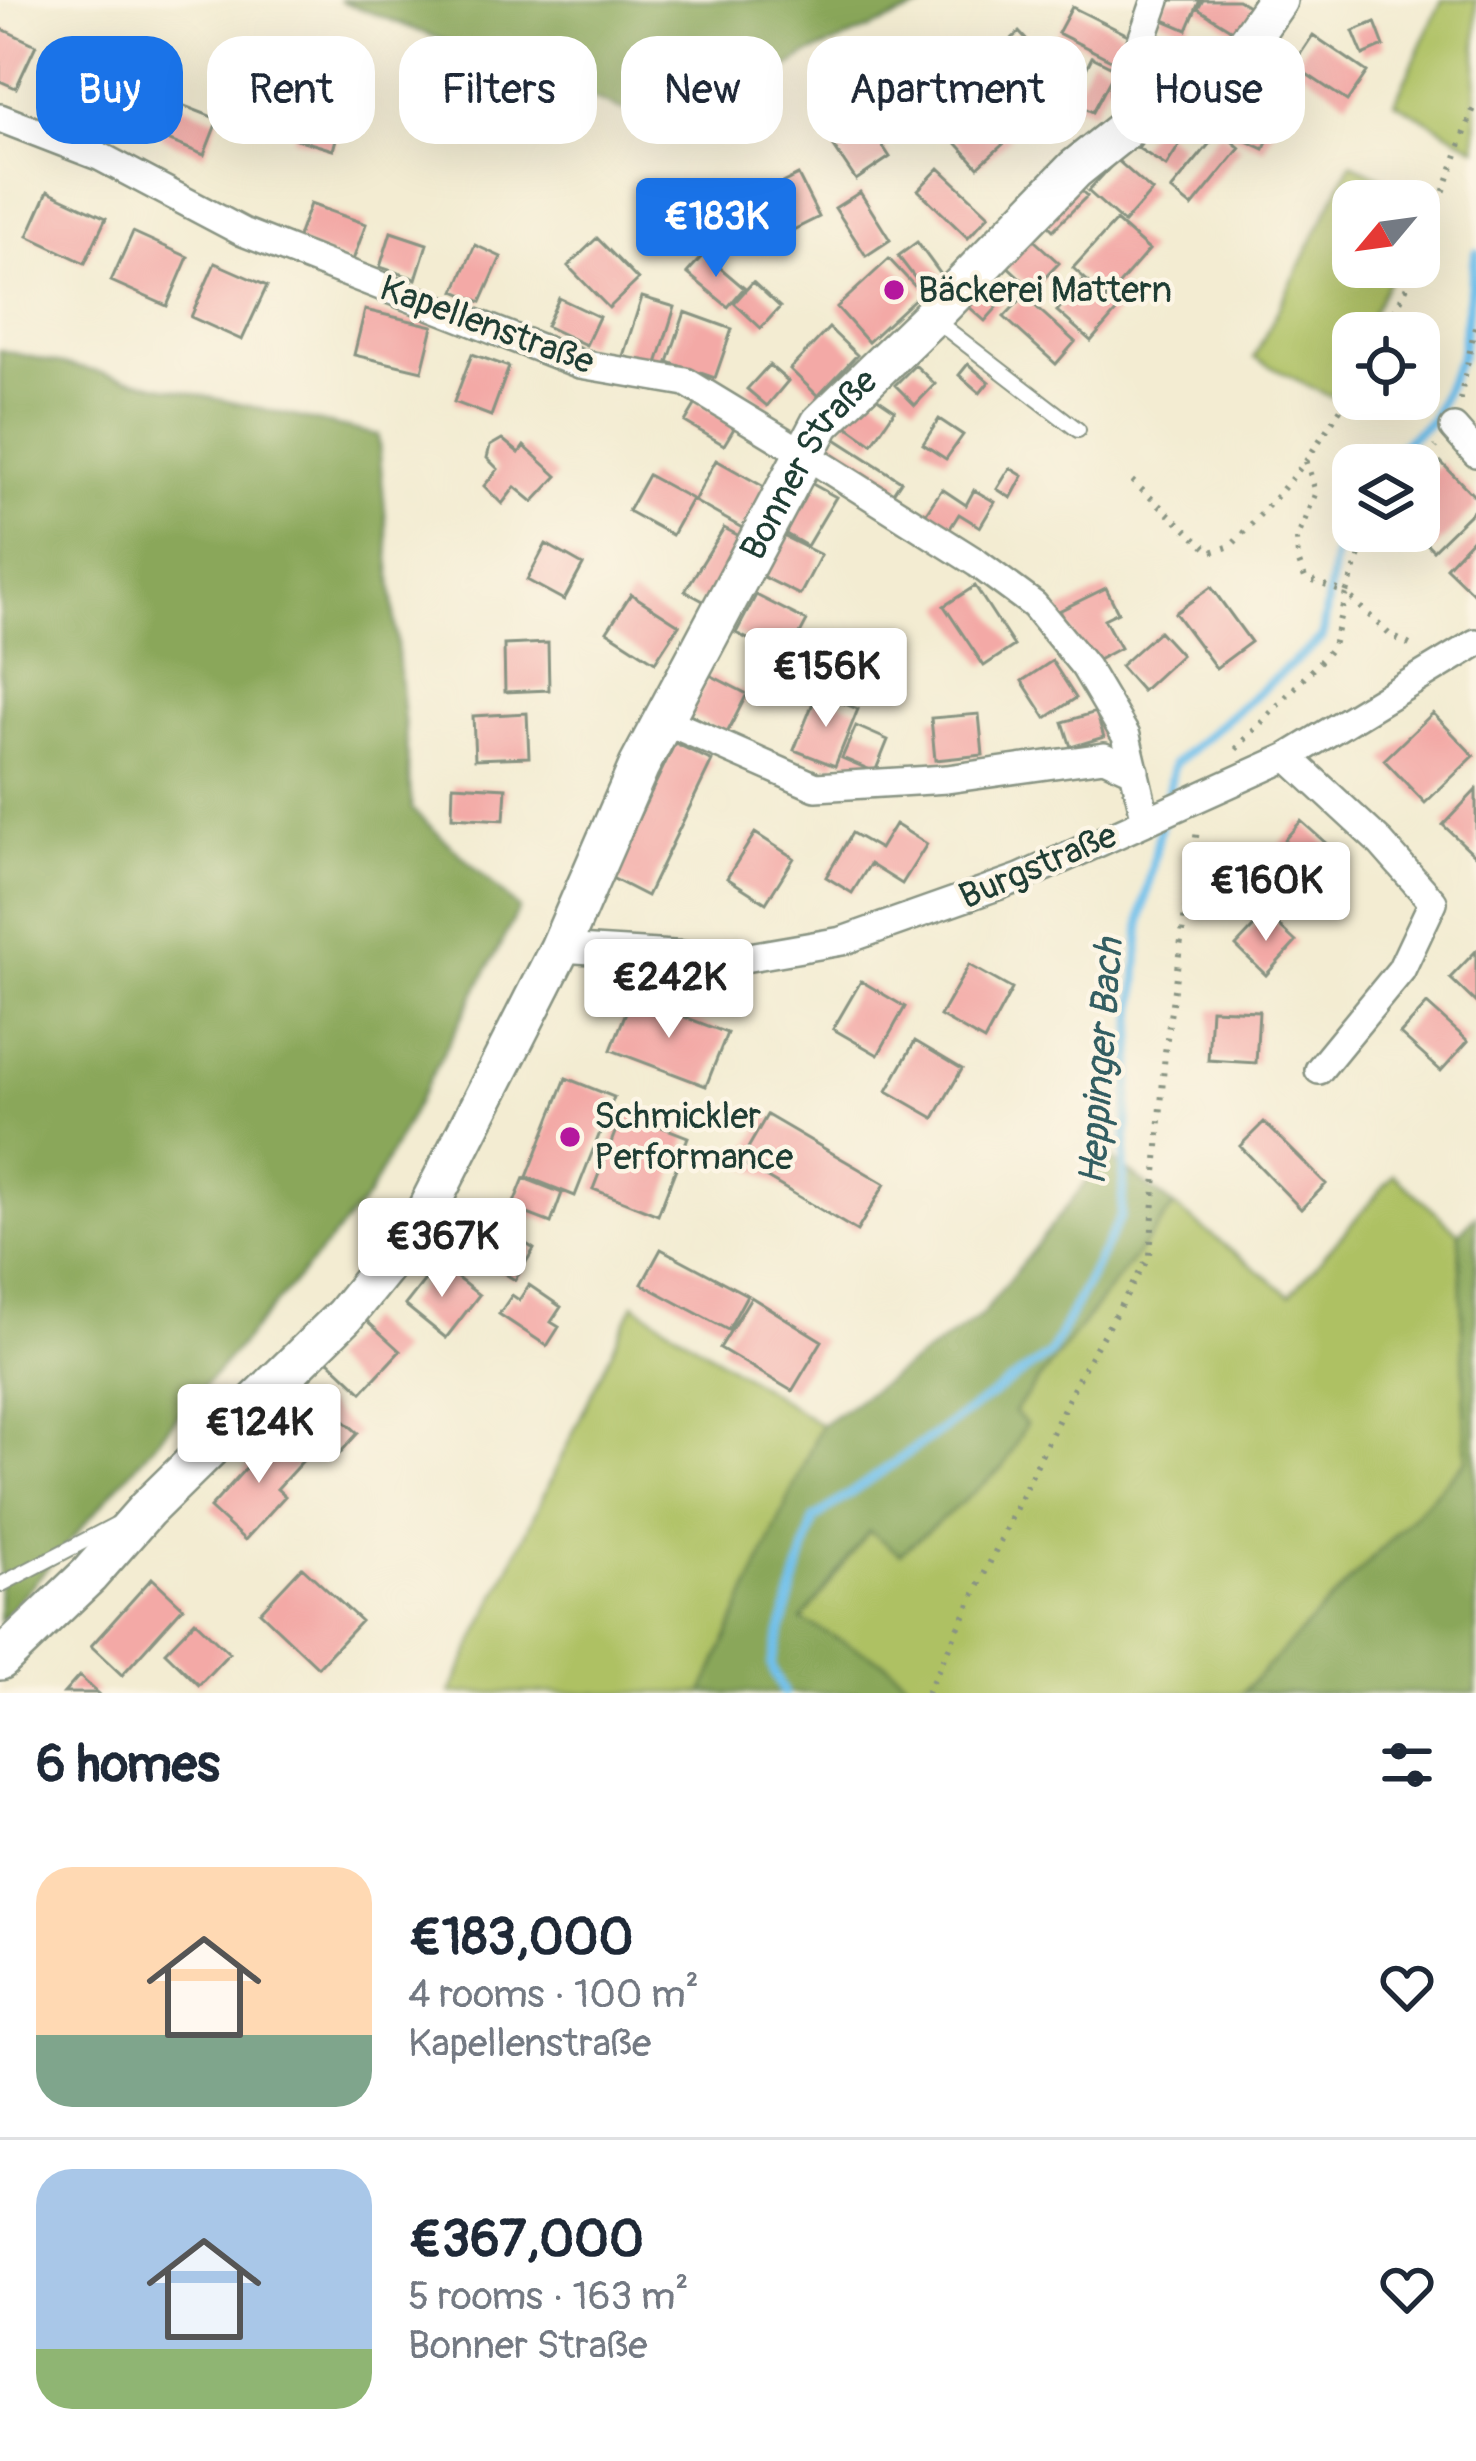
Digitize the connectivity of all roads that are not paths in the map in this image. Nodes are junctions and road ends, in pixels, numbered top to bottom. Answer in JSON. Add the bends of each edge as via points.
{"nodes":[{"id":1,"x":1156,"y":0,"type":"edge"},
{"id":2,"x":1277,"y":0,"type":"edge"},
{"id":3,"x":1143,"y":36,"type":"edge"},
{"id":4,"x":1252,"y":36,"type":"edge"},
{"id":5,"x":0,"y":118,"type":"edge"},
{"id":6,"x":1111,"y":140,"type":"edge"},
{"id":7,"x":931,"y":317,"type":"junction"},
{"id":8,"x":1454,"y":428,"type":"dead end"},
{"id":9,"x":1078,"y":430,"type":"dead end"},
{"id":10,"x":803,"y":453,"type":"junction"},
{"id":11,"x":1476,"y":453,"type":"edge"},
{"id":12,"x":1466,"y":649,"type":"edge"},
{"id":13,"x":666,"y":721,"type":"junction"},
{"id":14,"x":1288,"y":757,"type":"junction"},
{"id":15,"x":1135,"y":771,"type":"junction"},
{"id":16,"x":1157,"y":816,"type":"junction"},
{"id":17,"x":560,"y":949,"type":"junction"},
{"id":18,"x":1319,"y":1070,"type":"dead end"},
{"id":19,"x":147,"y":1509,"type":"junction"},
{"id":20,"x":0,"y":1585,"type":"edge"},
{"id":21,"x":0,"y":1660,"type":"edge"}],
"edges":[{"from":1,"to":3,"type":"street"},
{"from":2,"to":4,"type":"main road","name":"Bonner Straße"},
{"from":5,"to":10,"type":"street","name":"Kapellenstraße","via":[[101,157],[243,232],[580,364],[686,382]]},
{"from":6,"to":7,"type":"main road","name":"Bonner Straße"},
{"from":7,"to":9,"type":"lane"},
{"from":7,"to":10,"type":"main road","name":"Bonner Straße","via":[[820,423]]},
{"from":8,"to":11,"type":"street"},
{"from":10,"to":13,"type":"main road","name":"Bonner Straße"},
{"from":10,"to":15,"type":"street","name":"Kapellenstraße","via":[[1034,605],[1085,667],[1126,736]]},
{"from":12,"to":14,"type":"street","name":"Burgstraße"},
{"from":13,"to":15,"type":"street","via":[[816,787],[1104,757]]},
{"from":13,"to":17,"type":"main road","name":"Bonner Straße"},
{"from":14,"to":16,"type":"street","name":"Burgstraße"},
{"from":14,"to":18,"type":"street","via":[[1432,902],[1401,970]]},
{"from":15,"to":16,"type":"street","name":"Kapellenstraße"},
{"from":16,"to":17,"type":"street","name":"Burgstraße","via":[[1020,878],[842,941],[737,958]]},
{"from":17,"to":19,"type":"main road","name":"Bonner Straße","via":[[423,1218],[344,1316]]},
{"from":19,"to":20,"type":"lane"},
{"from":19,"to":21,"type":"main road","name":"Bonner Straße"}]}
